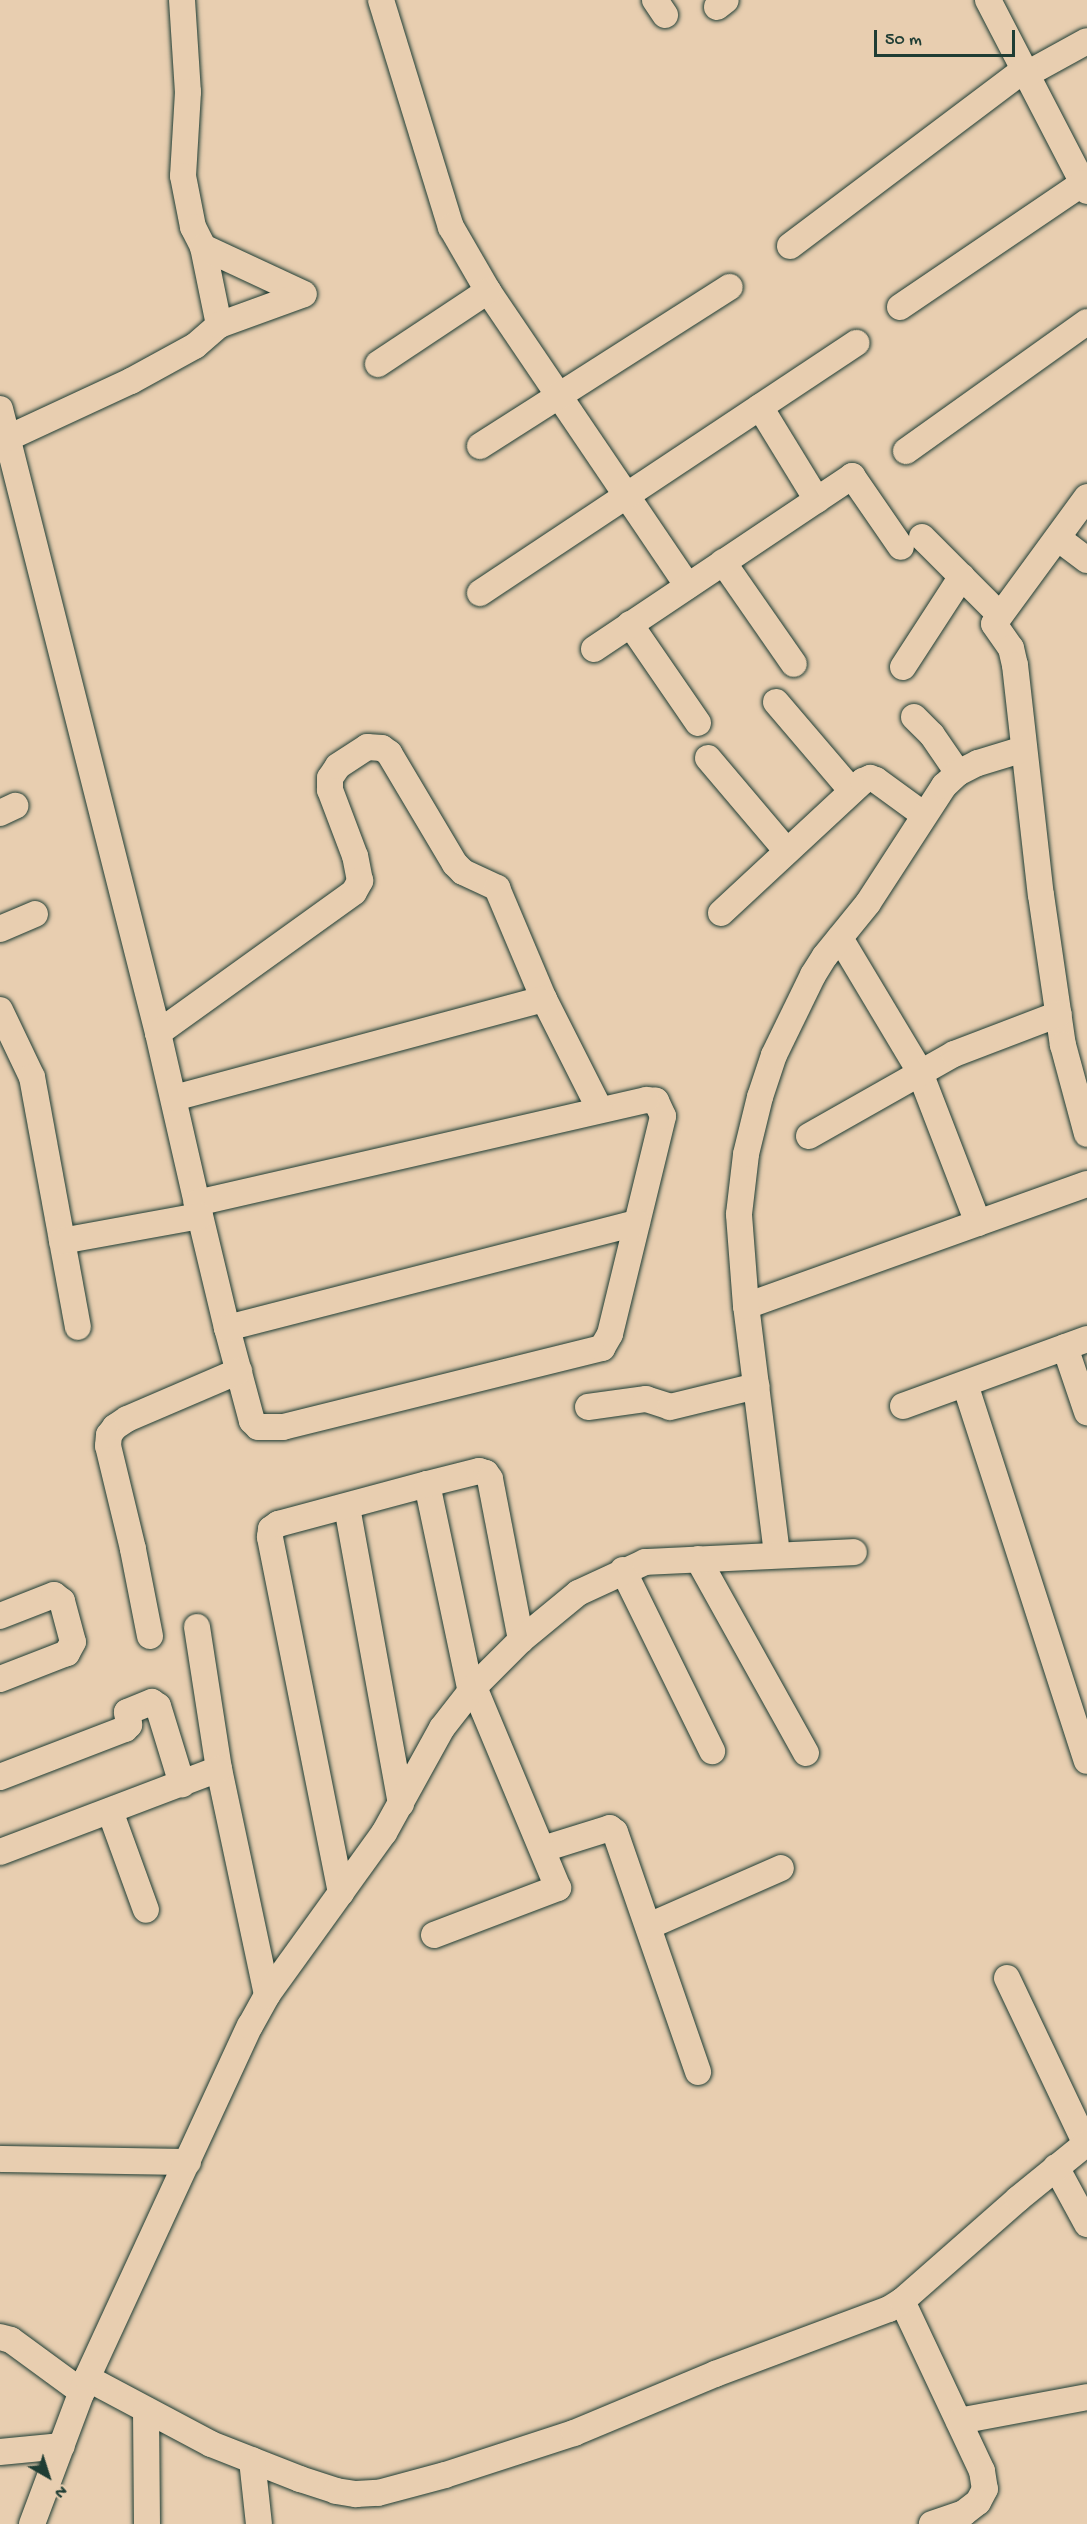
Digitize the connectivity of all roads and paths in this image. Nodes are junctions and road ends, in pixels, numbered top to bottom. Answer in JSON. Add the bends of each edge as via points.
{"nodes":[{"id":1,"x":182,"y":0,"type":"edge"},
{"id":2,"x":381,"y":0,"type":"edge"},
{"id":3,"x":988,"y":0,"type":"edge"},
{"id":4,"x":1087,"y":41,"type":"edge"},
{"id":5,"x":1026,"y":72,"type":"junction"},
{"id":6,"x":1085,"y":187,"type":"edge"},
{"id":7,"x":790,"y":246,"type":"dead end"},
{"id":8,"x":202,"y":247,"type":"junction"},
{"id":9,"x":730,"y":287,"type":"dead end"},
{"id":10,"x":488,"y":291,"type":"junction"},
{"id":11,"x":900,"y":307,"type":"dead end"},
{"id":12,"x":1087,"y":322,"type":"edge"},
{"id":13,"x":219,"y":325,"type":"junction"},
{"id":14,"x":856,"y":343,"type":"dead end"},
{"id":15,"x":378,"y":364,"type":"dead end"},
{"id":16,"x":559,"y":396,"type":"junction"},
{"id":17,"x":760,"y":407,"type":"junction"},
{"id":18,"x":0,"y":409,"type":"edge"},
{"id":19,"x":8,"y":438,"type":"junction"},
{"id":20,"x":480,"y":446,"type":"dead end"},
{"id":21,"x":906,"y":451,"type":"dead end"},
{"id":22,"x":627,"y":495,"type":"junction"},
{"id":23,"x":1087,"y":497,"type":"edge"},
{"id":24,"x":817,"y":500,"type":"junction"},
{"id":25,"x":1059,"y":538,"type":"junction"},
{"id":26,"x":1087,"y":560,"type":"edge"},
{"id":27,"x":723,"y":562,"type":"junction"},
{"id":28,"x":962,"y":576,"type":"junction"},
{"id":29,"x":687,"y":586,"type":"junction"},
{"id":30,"x":480,"y":593,"type":"dead end"},
{"id":31,"x":999,"y":614,"type":"junction"},
{"id":32,"x":630,"y":624,"type":"junction"},
{"id":33,"x":594,"y":649,"type":"dead end"},
{"id":34,"x":794,"y":664,"type":"dead end"},
{"id":35,"x":903,"y":667,"type":"dead end"},
{"id":36,"x":776,"y":702,"type":"dead end"},
{"id":37,"x":914,"y":717,"type":"dead end"},
{"id":38,"x":698,"y":723,"type":"dead end"},
{"id":39,"x":1024,"y":749,"type":"junction"},
{"id":40,"x":708,"y":758,"type":"dead end"},
{"id":41,"x":958,"y":773,"type":"junction"},
{"id":42,"x":852,"y":791,"type":"junction"},
{"id":43,"x":924,"y":815,"type":"junction"},
{"id":44,"x":787,"y":852,"type":"junction"},
{"id":45,"x":721,"y":913,"type":"dead end"},
{"id":46,"x":35,"y":914,"type":"dead end"},
{"id":47,"x":0,"y":929,"type":"edge"},
{"id":48,"x":840,"y":938,"type":"junction"},
{"id":49,"x":544,"y":999,"type":"junction"},
{"id":50,"x":1059,"y":1014,"type":"junction"},
{"id":51,"x":3,"y":1023,"type":"edge"},
{"id":52,"x":158,"y":1033,"type":"junction"},
{"id":53,"x":921,"y":1074,"type":"junction"},
{"id":54,"x":174,"y":1098,"type":"junction"},
{"id":55,"x":600,"y":1110,"type":"junction"},
{"id":56,"x":1087,"y":1134,"type":"edge"},
{"id":57,"x":809,"y":1136,"type":"dead end"},
{"id":58,"x":1087,"y":1184,"type":"edge"},
{"id":59,"x":199,"y":1210,"type":"junction"},
{"id":60,"x":637,"y":1223,"type":"junction"},
{"id":61,"x":978,"y":1223,"type":"junction"},
{"id":62,"x":62,"y":1241,"type":"junction"},
{"id":63,"x":746,"y":1306,"type":"junction"},
{"id":64,"x":78,"y":1327,"type":"dead end"},
{"id":65,"x":227,"y":1328,"type":"junction"},
{"id":66,"x":1076,"y":1343,"type":"edge"},
{"id":67,"x":239,"y":1371,"type":"junction"},
{"id":68,"x":964,"y":1384,"type":"junction"},
{"id":69,"x":756,"y":1386,"type":"junction"},
{"id":70,"x":903,"y":1406,"type":"dead end"},
{"id":71,"x":588,"y":1407,"type":"dead end"},
{"id":72,"x":1087,"y":1412,"type":"edge"},
{"id":73,"x":427,"y":1484,"type":"junction"},
{"id":74,"x":347,"y":1506,"type":"junction"},
{"id":75,"x":854,"y":1552,"type":"dead end"},
{"id":76,"x":777,"y":1554,"type":"junction"},
{"id":77,"x":698,"y":1559,"type":"junction"},
{"id":78,"x":623,"y":1570,"type":"junction"},
{"id":79,"x":0,"y":1616,"type":"edge"},
{"id":80,"x":197,"y":1627,"type":"dead end"},
{"id":81,"x":150,"y":1636,"type":"dead end"},
{"id":82,"x":521,"y":1640,"type":"junction"},
{"id":83,"x":0,"y":1679,"type":"edge"},
{"id":84,"x":472,"y":1690,"type":"junction"},
{"id":85,"x":712,"y":1751,"type":"dead end"},
{"id":86,"x":806,"y":1753,"type":"dead end"},
{"id":87,"x":1087,"y":1761,"type":"edge"},
{"id":88,"x":219,"y":1769,"type":"junction"},
{"id":89,"x":0,"y":1777,"type":"edge"},
{"id":90,"x":182,"y":1784,"type":"junction"},
{"id":91,"x":401,"y":1804,"type":"junction"},
{"id":92,"x":110,"y":1811,"type":"junction"},
{"id":93,"x":543,"y":1849,"type":"junction"},
{"id":94,"x":0,"y":1852,"type":"edge"},
{"id":95,"x":780,"y":1868,"type":"dead end"},
{"id":96,"x":341,"y":1893,"type":"junction"},
{"id":97,"x":146,"y":1910,"type":"dead end"},
{"id":98,"x":649,"y":1926,"type":"junction"},
{"id":99,"x":434,"y":1935,"type":"dead end"},
{"id":100,"x":1007,"y":1978,"type":"dead end"},
{"id":101,"x":267,"y":1995,"type":"junction"},
{"id":102,"x":698,"y":2072,"type":"dead end"},
{"id":103,"x":1087,"y":2144,"type":"edge"},
{"id":104,"x":0,"y":2159,"type":"edge"},
{"id":105,"x":188,"y":2162,"type":"junction"},
{"id":106,"x":1056,"y":2167,"type":"junction"},
{"id":107,"x":1087,"y":2224,"type":"edge"},
{"id":108,"x":902,"y":2301,"type":"junction"},
{"id":109,"x":1,"y":2330,"type":"edge"},
{"id":110,"x":84,"y":2385,"type":"junction"},
{"id":111,"x":1087,"y":2397,"type":"edge"},
{"id":112,"x":146,"y":2410,"type":"junction"},
{"id":113,"x":959,"y":2421,"type":"junction"},
{"id":114,"x":62,"y":2446,"type":"junction"},
{"id":115,"x":0,"y":2452,"type":"edge"},
{"id":116,"x":252,"y":2460,"type":"junction"},
{"id":117,"x":32,"y":2524,"type":"edge"},
{"id":118,"x":147,"y":2524,"type":"edge"},
{"id":119,"x":260,"y":2524,"type":"edge"},
{"id":120,"x":932,"y":2524,"type":"edge"}],
"edges":[{"from":1,"to":8,"type":"street","via":[[188,92],[183,176],[192,227]]},
{"from":2,"to":10,"type":"street","via":[[451,228]]},
{"from":3,"to":5,"type":"street"},
{"from":4,"to":5,"type":"street"},
{"from":5,"to":6,"type":"street"},
{"from":5,"to":7,"type":"street"},
{"from":6,"to":11,"type":"street"},
{"from":8,"to":13,"type":"street"},
{"from":8,"to":13,"type":"street","via":[[304,294]]},
{"from":9,"to":16,"type":"street"},
{"from":10,"to":15,"type":"street"},
{"from":10,"to":16,"type":"street"},
{"from":12,"to":21,"type":"street"},
{"from":13,"to":19,"type":"street","via":[[195,346],[130,381]]},
{"from":14,"to":17,"type":"street"},
{"from":16,"to":20,"type":"street"},
{"from":16,"to":22,"type":"street"},
{"from":17,"to":22,"type":"street"},
{"from":17,"to":24,"type":"street"},
{"from":18,"to":19,"type":"street"},
{"from":19,"to":52,"type":"street"},
{"from":22,"to":29,"type":"street"},
{"from":22,"to":30,"type":"street"},
{"from":23,"to":25,"type":"street"},
{"from":24,"to":27,"type":"street"},
{"from":24,"to":28,"type":"street","via":[[852,476],[912,542]]},
{"from":25,"to":26,"type":"street"},
{"from":25,"to":31,"type":"street"},
{"from":27,"to":29,"type":"street"},
{"from":27,"to":34,"type":"street"},
{"from":28,"to":31,"type":"street"},
{"from":28,"to":35,"type":"street"},
{"from":29,"to":32,"type":"street"},
{"from":31,"to":39,"type":"street","via":[[994,624],[1011,648]]},
{"from":32,"to":33,"type":"street"},
{"from":32,"to":38,"type":"street"},
{"from":36,"to":42,"type":"street"},
{"from":37,"to":41,"type":"street","via":[[932,735]]},
{"from":39,"to":41,"type":"street","via":[[978,762]]},
{"from":39,"to":50,"type":"street"},
{"from":40,"to":44,"type":"street"},
{"from":41,"to":43,"type":"street"},
{"from":42,"to":43,"type":"street","via":[[870,778]]},
{"from":42,"to":44,"type":"street"},
{"from":43,"to":48,"type":"street","via":[[868,903]]},
{"from":44,"to":45,"type":"street"},
{"from":46,"to":47,"type":"street"},
{"from":48,"to":53,"type":"street"},
{"from":48,"to":63,"type":"street","via":[[825,956],[792,1014],[760,1097],[746,1154],[739,1214]]},
{"from":49,"to":52,"type":"street","via":[[497,888],[455,864],[389,753],[367,747],[338,766],[330,778],[330,790],[355,856],[358,887]]},
{"from":49,"to":54,"type":"street"},
{"from":49,"to":55,"type":"street"},
{"from":50,"to":53,"type":"street","via":[[954,1054]]},
{"from":50,"to":56,"type":"street","via":[[1063,1045]]},
{"from":51,"to":62,"type":"street","via":[[32,1077]]},
{"from":52,"to":54,"type":"street"},
{"from":53,"to":57,"type":"street"},
{"from":53,"to":61,"type":"street"},
{"from":54,"to":59,"type":"street"},
{"from":55,"to":59,"type":"street"},
{"from":55,"to":60,"type":"street","via":[[646,1100],[656,1101],[660,1106],[663,1116]]},
{"from":58,"to":61,"type":"street"},
{"from":59,"to":62,"type":"street"},
{"from":59,"to":65,"type":"street"},
{"from":60,"to":65,"type":"street"},
{"from":60,"to":67,"type":"street","via":[[608,1341],[602,1348],[264,1429],[252,1421]]},
{"from":61,"to":63,"type":"street"},
{"from":62,"to":64,"type":"street"},
{"from":63,"to":69,"type":"street"},
{"from":65,"to":67,"type":"street"},
{"from":66,"to":68,"type":"street"},
{"from":66,"to":72,"type":"street"},
{"from":67,"to":81,"type":"street","via":[[128,1419],[115,1426],[109,1435],[108,1446]]},
{"from":68,"to":70,"type":"street"},
{"from":68,"to":87,"type":"street"},
{"from":69,"to":71,"type":"street","via":[[670,1407],[646,1399]]},
{"from":69,"to":76,"type":"street"},
{"from":73,"to":74,"type":"street"},
{"from":73,"to":82,"type":"street","via":[[479,1471],[490,1479]]},
{"from":73,"to":84,"type":"street"},
{"from":74,"to":91,"type":"street"},
{"from":74,"to":96,"type":"street","via":[[278,1524],[271,1529],[270,1537]]},
{"from":75,"to":76,"type":"street"},
{"from":76,"to":77,"type":"street"},
{"from":77,"to":78,"type":"street","via":[[645,1562]]},
{"from":77,"to":86,"type":"street"},
{"from":78,"to":82,"type":"street","via":[[578,1593]]},
{"from":78,"to":85,"type":"street"},
{"from":79,"to":83,"type":"street","via":[[54,1595],[62,1601],[73,1642],[67,1653]]},
{"from":80,"to":88,"type":"street"},
{"from":82,"to":84,"type":"street"},
{"from":84,"to":91,"type":"street","via":[[442,1728]]},
{"from":84,"to":93,"type":"street"},
{"from":88,"to":90,"type":"street"},
{"from":88,"to":101,"type":"street"},
{"from":89,"to":90,"type":"street","via":[[125,1730],[129,1725],[127,1712],[152,1702],[158,1706]]},
{"from":90,"to":92,"type":"street"},
{"from":91,"to":96,"type":"street"},
{"from":92,"to":94,"type":"street"},
{"from":92,"to":97,"type":"street"},
{"from":93,"to":98,"type":"street","via":[[610,1828],[619,1838]]},
{"from":93,"to":99,"type":"street","via":[[558,1888]]},
{"from":95,"to":98,"type":"street"},
{"from":96,"to":101,"type":"street"},
{"from":98,"to":102,"type":"street"},
{"from":100,"to":103,"type":"street"},
{"from":101,"to":105,"type":"street"},
{"from":103,"to":106,"type":"street"},
{"from":104,"to":105,"type":"street"},
{"from":105,"to":110,"type":"street"},
{"from":106,"to":107,"type":"street"},
{"from":106,"to":108,"type":"street"},
{"from":108,"to":113,"type":"street"},
{"from":108,"to":116,"type":"street","via":[[574,2433],[378,2493],[336,2491]]},
{"from":109,"to":110,"type":"street"},
{"from":110,"to":112,"type":"street"},
{"from":110,"to":114,"type":"street"},
{"from":111,"to":113,"type":"street"},
{"from":112,"to":116,"type":"street"},
{"from":112,"to":118,"type":"street"},
{"from":113,"to":120,"type":"street","via":[[982,2471],[985,2489],[978,2502],[964,2512]]},
{"from":114,"to":115,"type":"street"},
{"from":114,"to":117,"type":"street"},
{"from":116,"to":119,"type":"street"}]}
